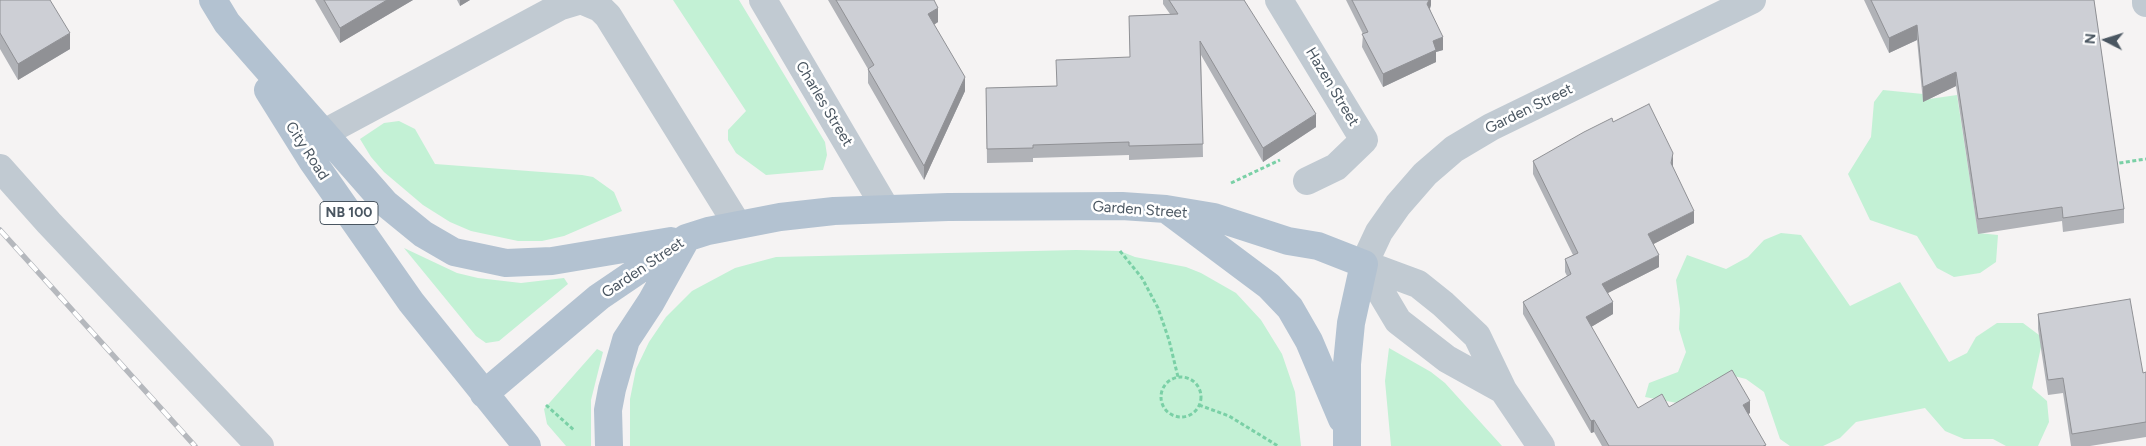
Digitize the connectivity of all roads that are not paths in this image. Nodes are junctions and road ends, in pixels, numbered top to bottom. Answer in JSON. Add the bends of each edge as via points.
{"nodes":[{"id":1,"x":762,"y":0,"type":"edge"},
{"id":2,"x":1279,"y":0,"type":"edge"},
{"id":3,"x":1752,"y":0,"type":"edge"},
{"id":4,"x":602,"y":4,"type":"edge"},
{"id":5,"x":220,"y":11,"type":"edge"},
{"id":6,"x":324,"y":133,"type":"junction"},
{"id":7,"x":0,"y":168,"type":"edge"},
{"id":8,"x":1307,"y":181,"type":"dead end"},
{"id":9,"x":886,"y":209,"type":"junction"},
{"id":10,"x":1166,"y":209,"type":"junction"},
{"id":11,"x":737,"y":224,"type":"junction"},
{"id":12,"x":686,"y":238,"type":"junction"},
{"id":13,"x":1364,"y":264,"type":"junction"},
{"id":14,"x":1503,"y":390,"type":"junction"},
{"id":15,"x":484,"y":394,"type":"junction"},
{"id":16,"x":1347,"y":437,"type":"edge"},
{"id":17,"x":260,"y":446,"type":"edge"},
{"id":18,"x":527,"y":446,"type":"edge"},
{"id":19,"x":609,"y":446,"type":"edge"},
{"id":20,"x":1541,"y":446,"type":"edge"}],
"edges":[{"from":1,"to":9,"type":"street","name":"Charles Street"},
{"from":2,"to":8,"type":"street","name":"Hazen Street","via":[[1364,140],[1336,167]]},
{"from":3,"to":13,"type":"street","name":"Garden Street","via":[[1490,127],[1454,149],[1425,174],[1398,205],[1379,232]]},
{"from":4,"to":6,"type":"street","via":[[581,0],[561,6]]},
{"from":4,"to":11,"type":"street"},
{"from":5,"to":6,"type":"main road"},
{"from":5,"to":15,"type":"main road","name":"City Road","number":"NB 100","via":[[313,162],[411,302]]},
{"from":6,"to":12,"type":"main road","via":[[385,203],[422,234],[454,252],[506,263],[552,261]]},
{"from":7,"to":17,"type":"street"},
{"from":9,"to":10,"type":"main road","name":"Garden Street","via":[[1095,205]]},
{"from":9,"to":11,"type":"main road","name":"Garden Street","via":[[780,217]]},
{"from":10,"to":13,"type":"main road","name":"Garden Street","via":[[1214,217],[1288,242],[1318,246]]},
{"from":10,"to":16,"type":"main road","via":[[1262,281],[1290,308],[1309,341]]},
{"from":11,"to":12,"type":"main road","name":"Garden Street"},
{"from":12,"to":15,"type":"main road","name":"Garden Street","via":[[599,297]]},
{"from":12,"to":19,"type":"main road","via":[[626,340],[608,410]]},
{"from":13,"to":14,"type":"street","via":[[1398,321],[1447,358]]},
{"from":13,"to":14,"type":"street","via":[[1418,284],[1443,304],[1477,336]]},
{"from":13,"to":16,"type":"main road","via":[[1351,323],[1347,364]]},
{"from":14,"to":20,"type":"street"},
{"from":15,"to":18,"type":"main road","number":"NB 100"}]}
